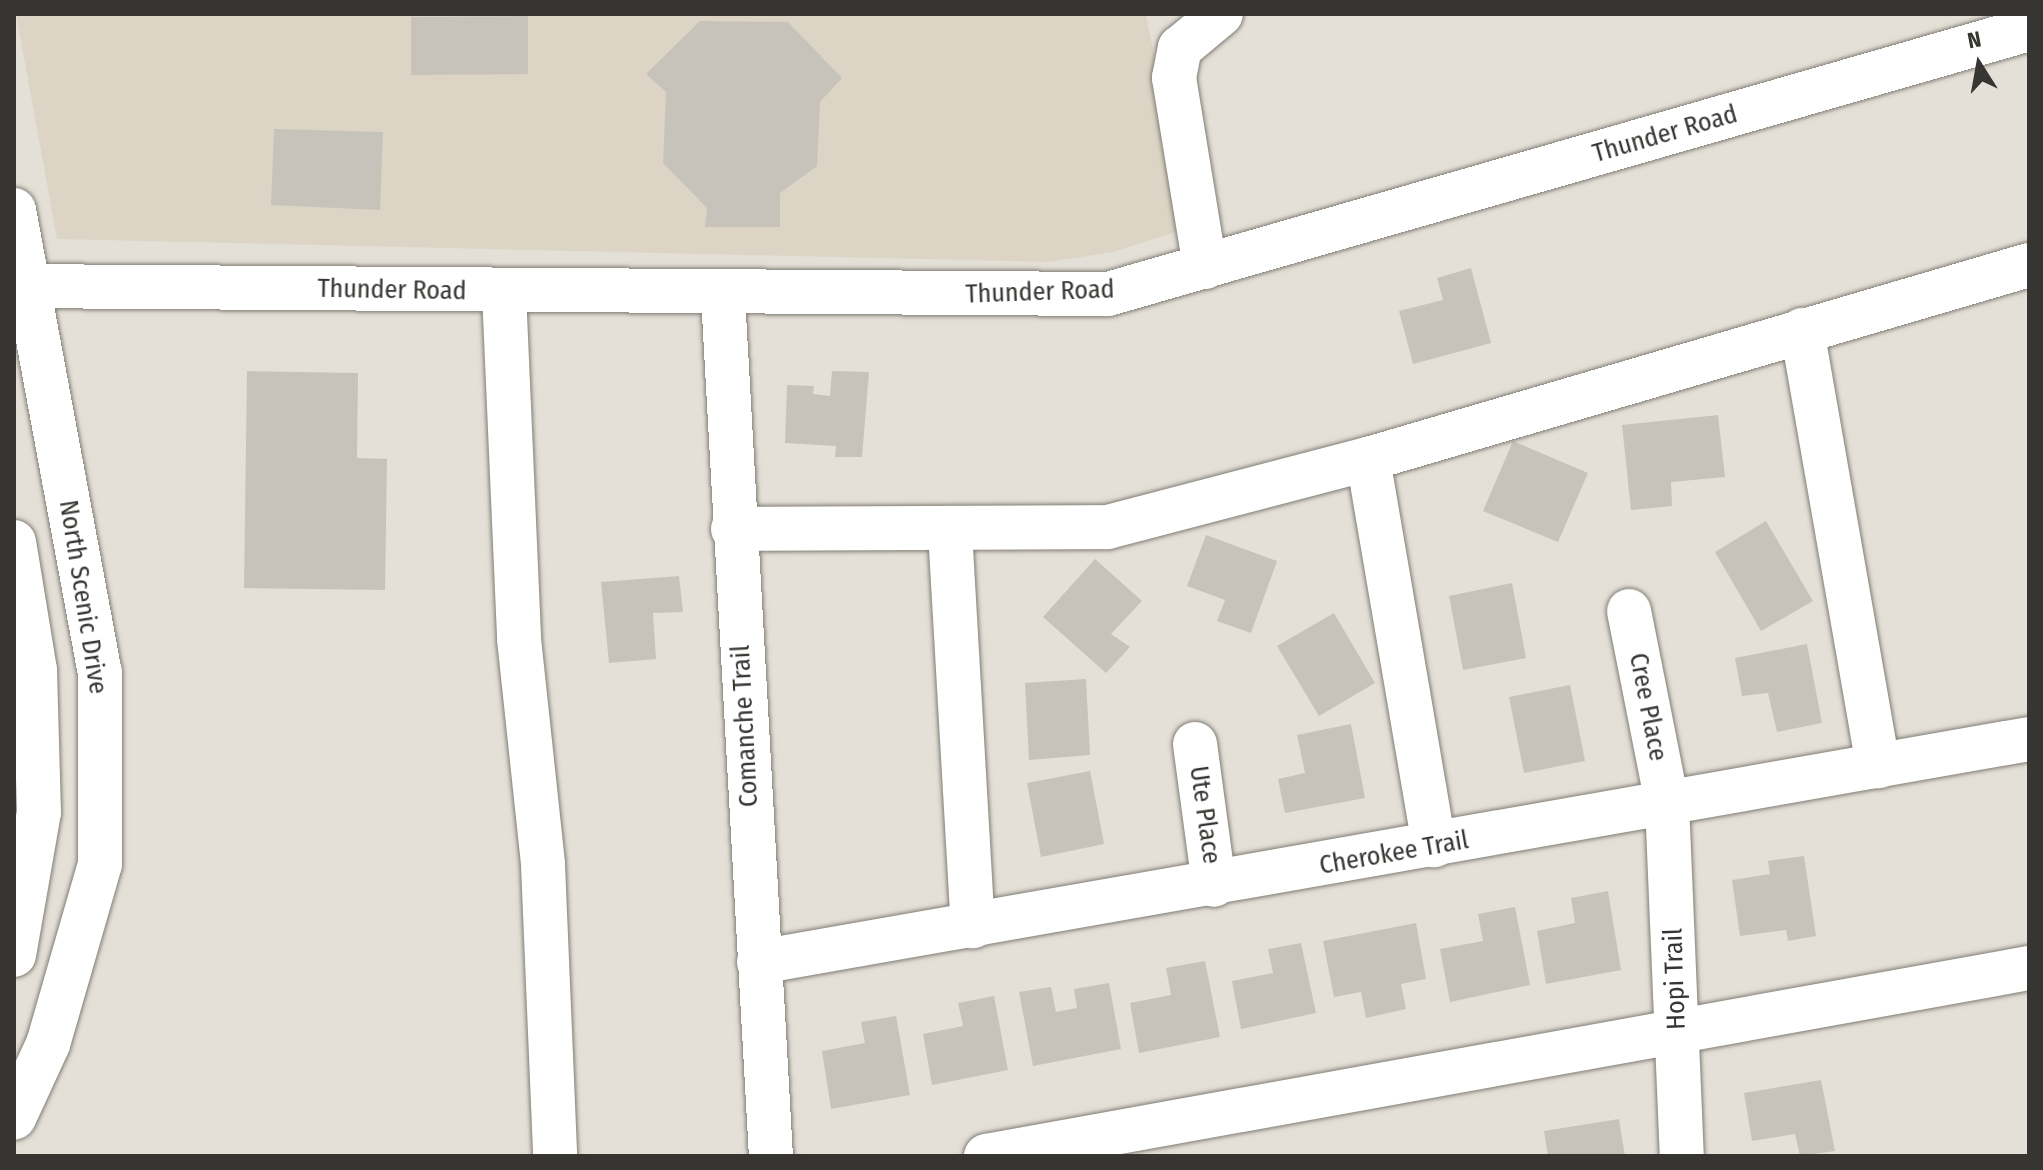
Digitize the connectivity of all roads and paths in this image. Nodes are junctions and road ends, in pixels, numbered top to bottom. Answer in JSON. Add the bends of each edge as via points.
{"nodes":[{"id":1,"x":1221,"y":14,"type":"edge"},
{"id":2,"x":2029,"y":29,"type":"edge"},
{"id":3,"x":14,"y":210,"type":"edge"},
{"id":4,"x":2029,"y":265,"type":"edge"},
{"id":5,"x":1205,"y":267,"type":"junction"},
{"id":6,"x":20,"y":285,"type":"edge"},
{"id":7,"x":504,"y":292,"type":"junction"},
{"id":8,"x":723,"y":296,"type":"junction"},
{"id":9,"x":1802,"y":330,"type":"junction"},
{"id":10,"x":1368,"y":459,"type":"junction"},
{"id":11,"x":733,"y":529,"type":"junction"},
{"id":12,"x":950,"y":531,"type":"junction"},
{"id":13,"x":14,"y":542,"type":"edge"},
{"id":14,"x":1629,"y":611,"type":"dead end"},
{"id":15,"x":2029,"y":739,"type":"edge"},
{"id":16,"x":1195,"y":744,"type":"dead end"},
{"id":17,"x":1878,"y":766,"type":"junction"},
{"id":18,"x":1667,"y":803,"type":"junction"},
{"id":19,"x":1434,"y":845,"type":"junction"},
{"id":20,"x":1214,"y":885,"type":"junction"},
{"id":21,"x":973,"y":926,"type":"junction"},
{"id":22,"x":14,"y":955,"type":"edge"},
{"id":23,"x":759,"y":962,"type":"junction"},
{"id":24,"x":2029,"y":968,"type":"edge"},
{"id":25,"x":1677,"y":1030,"type":"junction"},
{"id":26,"x":14,"y":1118,"type":"edge"},
{"id":27,"x":555,"y":1156,"type":"edge"},
{"id":28,"x":771,"y":1156,"type":"edge"},
{"id":29,"x":986,"y":1156,"type":"edge"},
{"id":30,"x":1682,"y":1156,"type":"edge"}],
"edges":[{"from":1,"to":5,"type":"street","via":[[1180,48],[1174,78]]},
{"from":2,"to":5,"type":"street","name":"Thunder Road"},
{"from":3,"to":6,"type":"street","name":"North Scenic Drive"},
{"from":4,"to":9,"type":"street"},
{"from":5,"to":8,"type":"street","name":"Thunder Road","via":[[1108,294]]},
{"from":6,"to":7,"type":"street","name":"Thunder Road"},
{"from":6,"to":26,"type":"street","name":"North Scenic Drive","via":[[100,672],[100,864],[48,1044]]},
{"from":7,"to":8,"type":"street","name":"Thunder Road"},
{"from":7,"to":27,"type":"street","via":[[519,639],[543,865]]},
{"from":8,"to":11,"type":"street","name":"Comanche Trail"},
{"from":9,"to":10,"type":"street"},
{"from":9,"to":17,"type":"street"},
{"from":10,"to":12,"type":"street","via":[[1108,527]]},
{"from":10,"to":19,"type":"street"},
{"from":11,"to":12,"type":"street"},
{"from":11,"to":23,"type":"street","name":"Comanche Trail"},
{"from":12,"to":21,"type":"street"},
{"from":13,"to":22,"type":"street","via":[[35,670],[39,812]]},
{"from":14,"to":18,"type":"street","name":"Cree Place"},
{"from":15,"to":17,"type":"street","name":"Cherokee Trail"},
{"from":16,"to":20,"type":"street","name":"Ute Place"},
{"from":17,"to":18,"type":"street","name":"Cherokee Trail"},
{"from":18,"to":19,"type":"street","name":"Cherokee Trail"},
{"from":18,"to":25,"type":"street","name":"Hopi Trail"},
{"from":19,"to":20,"type":"street","name":"Cherokee Trail"},
{"from":20,"to":21,"type":"street","name":"Cherokee Trail"},
{"from":21,"to":23,"type":"street","name":"Cherokee Trail"},
{"from":23,"to":28,"type":"street","name":"Comanche Trail"},
{"from":24,"to":25,"type":"street"},
{"from":25,"to":29,"type":"street"},
{"from":25,"to":30,"type":"street","name":"Hopi Trail"}]}
